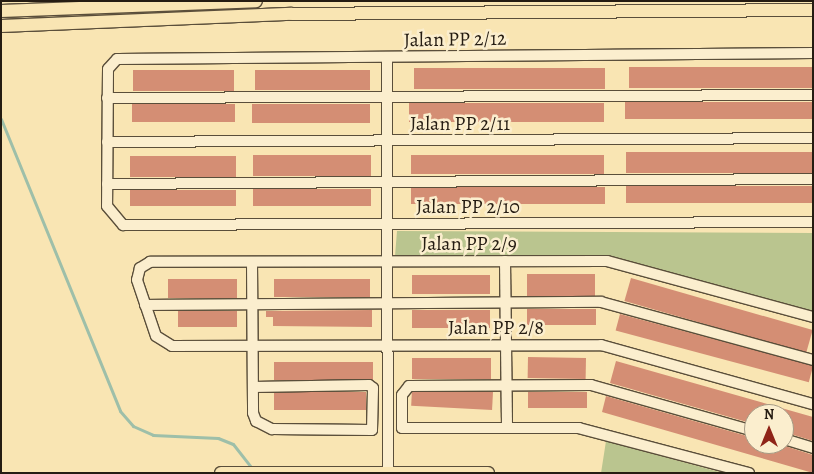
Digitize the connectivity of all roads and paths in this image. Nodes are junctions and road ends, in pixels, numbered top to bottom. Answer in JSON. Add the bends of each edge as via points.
{"nodes":[{"id":1,"x":256,"y":1,"type":"edge"},
{"id":2,"x":813,"y":10,"type":"edge"},
{"id":3,"x":1,"y":11,"type":"edge"},
{"id":4,"x":1,"y":26,"type":"edge"},
{"id":5,"x":813,"y":53,"type":"edge"},
{"id":6,"x":387,"y":57,"type":"junction"},
{"id":7,"x":813,"y":95,"type":"edge"},
{"id":8,"x":108,"y":98,"type":"junction"},
{"id":9,"x":387,"y":99,"type":"junction"},
{"id":10,"x":813,"y":138,"type":"edge"},
{"id":11,"x":387,"y":140,"type":"junction"},
{"id":12,"x":107,"y":142,"type":"junction"},
{"id":13,"x":813,"y":179,"type":"edge"},
{"id":14,"x":388,"y":182,"type":"junction"},
{"id":15,"x":107,"y":184,"type":"junction"},
{"id":16,"x":813,"y":222,"type":"edge"},
{"id":17,"x":388,"y":224,"type":"junction"},
{"id":18,"x":388,"y":261,"type":"junction"},
{"id":19,"x":505,"y":261,"type":"junction"},
{"id":20,"x":252,"y":262,"type":"junction"},
{"id":21,"x":388,"y":301,"type":"junction"},
{"id":22,"x":505,"y":301,"type":"junction"},
{"id":23,"x":252,"y":302,"type":"junction"},
{"id":24,"x":145,"y":305,"type":"junction"},
{"id":25,"x":813,"y":317,"type":"edge"},
{"id":26,"x":506,"y":345,"type":"junction"},
{"id":27,"x":253,"y":346,"type":"junction"},
{"id":28,"x":388,"y":346,"type":"junction"},
{"id":29,"x":813,"y":360,"type":"edge"},
{"id":30,"x":253,"y":386,"type":"junction"},
{"id":31,"x":506,"y":386,"type":"junction"},
{"id":32,"x":813,"y":404,"type":"edge"},
{"id":33,"x":744,"y":427,"type":"edge"},
{"id":34,"x":506,"y":428,"type":"junction"},
{"id":35,"x":794,"y":442,"type":"edge"},
{"id":36,"x":813,"y":448,"type":"edge"},
{"id":37,"x":388,"y":472,"type":"edge"},
{"id":38,"x":221,"y":473,"type":"edge"},
{"id":39,"x":488,"y":473,"type":"edge"},
{"id":40,"x":749,"y":473,"type":"edge"}],
"edges":[{"from":1,"to":3,"type":"main road"},
{"from":2,"to":4,"type":"main road","via":[[292,14]]},
{"from":5,"to":6,"type":"street","name":"Jalan PP 2/12"},
{"from":6,"to":8,"type":"street","name":"Jalan PP 2/12","via":[[125,58],[113,62],[108,75]]},
{"from":6,"to":9,"type":"street"},
{"from":7,"to":9,"type":"street"},
{"from":8,"to":9,"type":"street"},
{"from":8,"to":12,"type":"street"},
{"from":9,"to":11,"type":"street"},
{"from":10,"to":11,"type":"street","name":"Jalan PP 2/11"},
{"from":11,"to":12,"type":"street","name":"Jalan PP 2/11"},
{"from":11,"to":14,"type":"street"},
{"from":12,"to":15,"type":"street"},
{"from":13,"to":14,"type":"street"},
{"from":14,"to":15,"type":"street"},
{"from":14,"to":17,"type":"street"},
{"from":15,"to":17,"type":"street","name":"Jalan PP 2/10","via":[[109,211],[123,226]]},
{"from":16,"to":17,"type":"street","name":"Jalan PP 2/10"},
{"from":17,"to":18,"type":"street"},
{"from":18,"to":19,"type":"street","name":"Jalan PP 2/9"},
{"from":18,"to":20,"type":"street","name":"Jalan PP 2/9"},
{"from":18,"to":21,"type":"street"},
{"from":19,"to":22,"type":"street"},
{"from":19,"to":25,"type":"street","name":"Jalan PP 2/9","via":[[616,262]]},
{"from":20,"to":23,"type":"street"},
{"from":20,"to":24,"type":"street","name":"Jalan PP 2/9","via":[[150,262],[137,273]]},
{"from":21,"to":22,"type":"street"},
{"from":21,"to":23,"type":"street"},
{"from":21,"to":28,"type":"street"},
{"from":22,"to":26,"type":"street"},
{"from":22,"to":29,"type":"street","via":[[610,303]]},
{"from":23,"to":24,"type":"street"},
{"from":23,"to":27,"type":"street"},
{"from":24,"to":27,"type":"street","name":"Jalan PP 2/8","via":[[156,336],[172,346]]},
{"from":26,"to":28,"type":"street","name":"Jalan PP 2/8"},
{"from":26,"to":31,"type":"street"},
{"from":26,"to":32,"type":"street","name":"Jalan PP 2/8","via":[[601,345]]},
{"from":27,"to":28,"type":"street","name":"Jalan PP 2/8"},
{"from":27,"to":30,"type":"street"},
{"from":28,"to":37,"type":"street"},
{"from":30,"to":30,"type":"street","via":[[253,413],[264,427],[372,430],[373,388],[369,385]]},
{"from":31,"to":33,"type":"street","via":[[602,387]]},
{"from":31,"to":34,"type":"street"},
{"from":31,"to":34,"type":"street","via":[[409,386],[402,394],[404,428]]},
{"from":34,"to":40,"type":"street","via":[[598,430]]},
{"from":35,"to":36,"type":"street"},
{"from":37,"to":38,"type":"main road","via":[[292,469]]},
{"from":37,"to":39,"type":"main road"}]}
